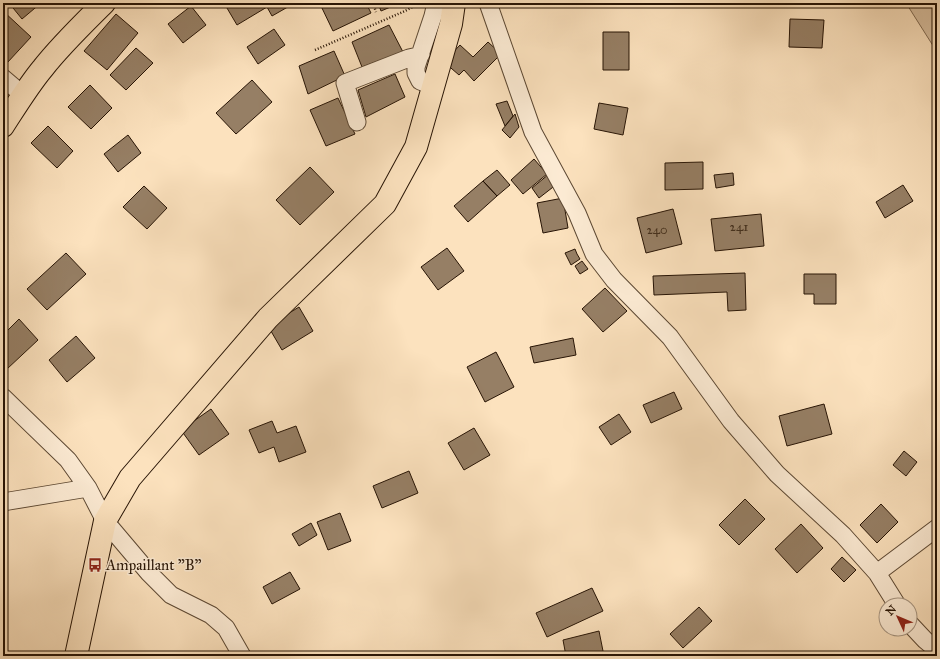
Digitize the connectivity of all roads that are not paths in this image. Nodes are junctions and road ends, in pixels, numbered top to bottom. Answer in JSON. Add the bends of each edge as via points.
{"nodes":[{"id":1,"x":104,"y":3,"type":"edge"},
{"id":2,"x":436,"y":3,"type":"edge"},
{"id":3,"x":454,"y":3,"type":"edge"},
{"id":4,"x":461,"y":3,"type":"edge"},
{"id":5,"x":488,"y":3,"type":"edge"},
{"id":6,"x":451,"y":24,"type":"junction"},
{"id":7,"x":421,"y":54,"type":"junction"},
{"id":8,"x":3,"y":78,"type":"edge"},
{"id":9,"x":433,"y":86,"type":"junction"},
{"id":10,"x":23,"y":95,"type":"junction"},
{"id":11,"x":357,"y":122,"type":"dead end"},
{"id":12,"x":3,"y":126,"type":"edge"},
{"id":13,"x":3,"y":397,"type":"edge"},
{"id":14,"x":88,"y":488,"type":"junction"},
{"id":15,"x":3,"y":502,"type":"edge"},
{"id":16,"x":105,"y":521,"type":"junction"},
{"id":17,"x":937,"y":528,"type":"edge"},
{"id":18,"x":877,"y":573,"type":"junction"},
{"id":19,"x":892,"y":597,"type":"edge"},
{"id":20,"x":918,"y":633,"type":"edge"},
{"id":21,"x":937,"y":650,"type":"edge"},
{"id":22,"x":76,"y":656,"type":"edge"},
{"id":23,"x":242,"y":656,"type":"edge"}],
"edges":[{"from":1,"to":10,"type":"main road","via":[[43,68]]},
{"from":2,"to":7,"type":"street"},
{"from":3,"to":6,"type":"main road"},
{"from":4,"to":6,"type":"main road"},
{"from":5,"to":18,"type":"street","via":[[533,132],[577,213],[594,254],[614,280],[670,337],[731,421],[773,469],[842,535]]},
{"from":6,"to":9,"type":"main road"},
{"from":7,"to":9,"type":"street","via":[[416,67],[417,77],[420,81]]},
{"from":7,"to":11,"type":"street","via":[[345,83]]},
{"from":8,"to":10,"type":"street"},
{"from":9,"to":16,"type":"main road","via":[[416,147],[385,204],[268,318],[130,478]]},
{"from":10,"to":12,"type":"main road"},
{"from":13,"to":14,"type":"street","via":[[68,460]]},
{"from":14,"to":15,"type":"street"},
{"from":14,"to":16,"type":"street"},
{"from":16,"to":22,"type":"main road"},
{"from":16,"to":23,"type":"street","via":[[171,595],[211,615],[226,628]]},
{"from":17,"to":18,"type":"street"},
{"from":18,"to":19,"type":"street"},
{"from":20,"to":21,"type":"street"}]}
